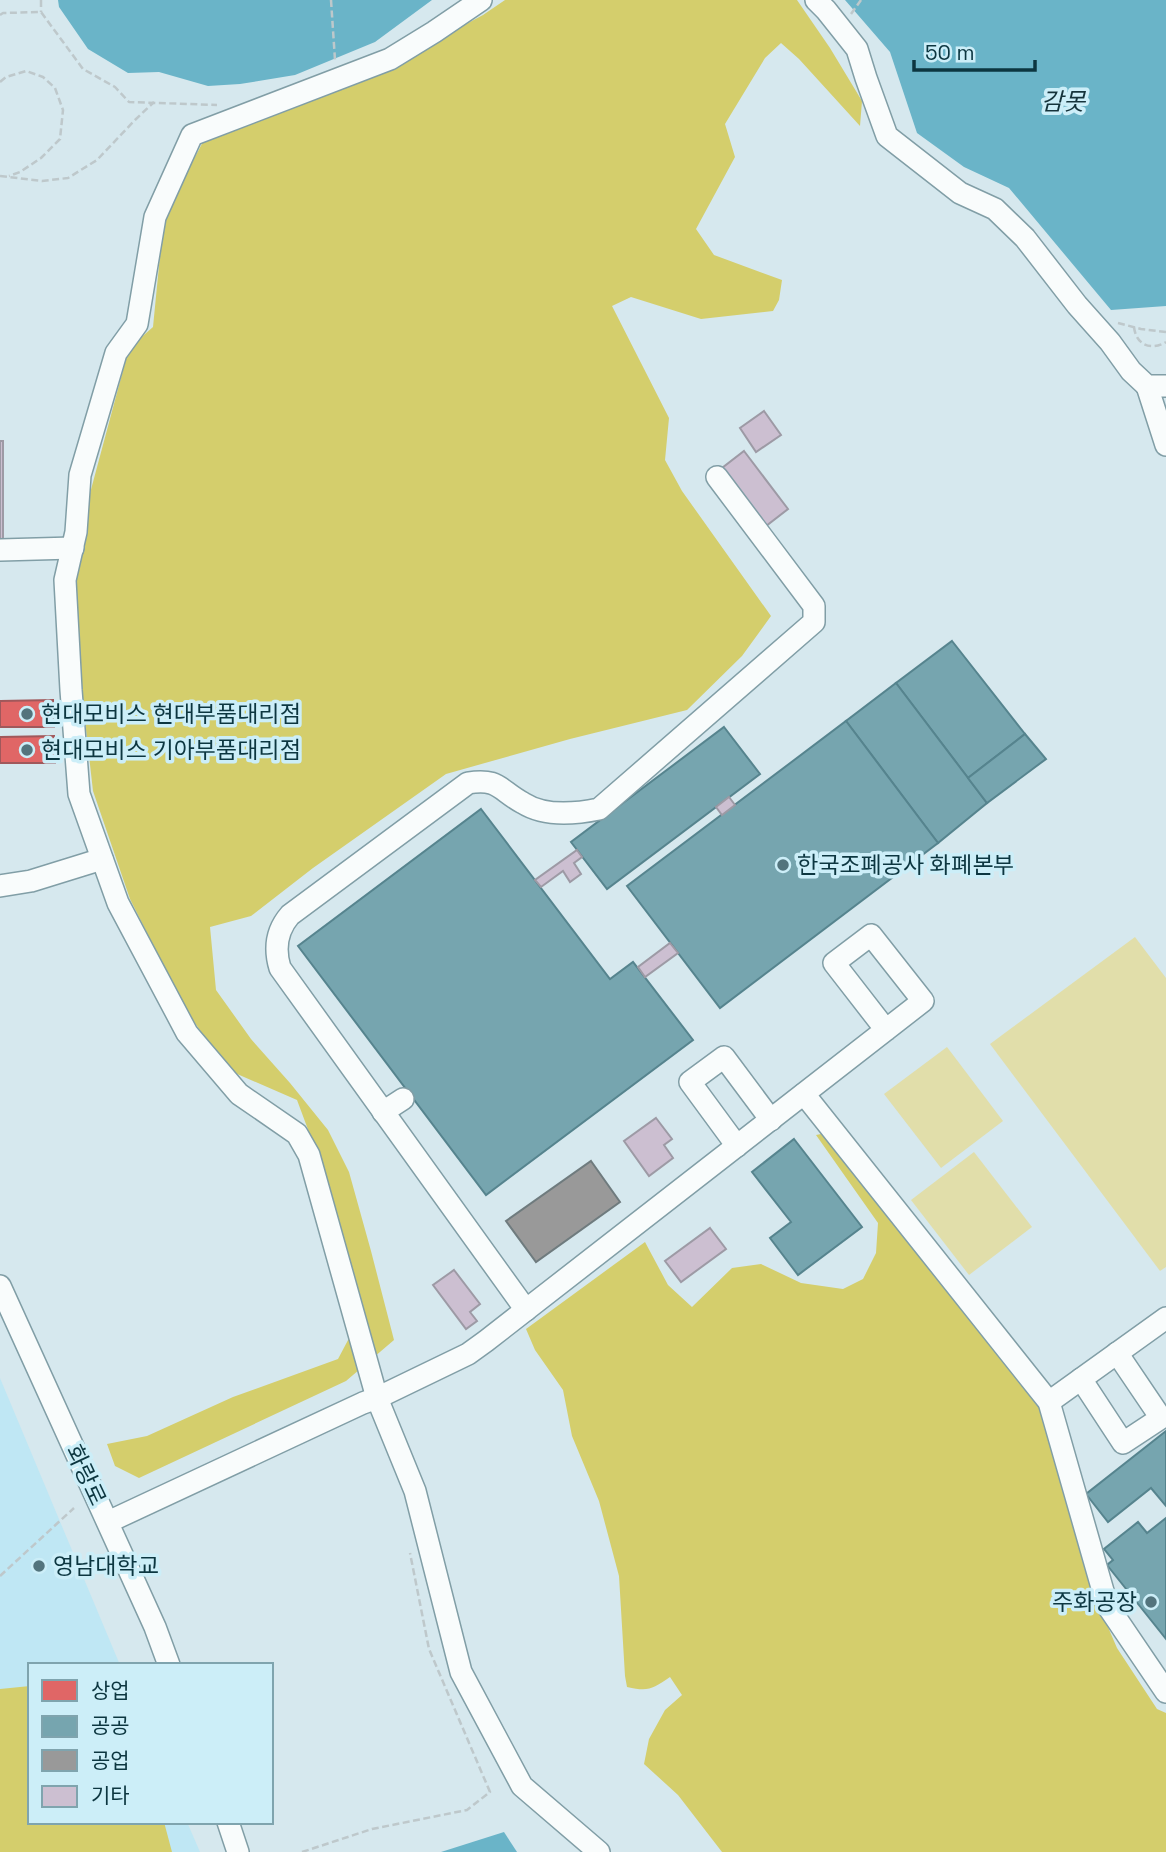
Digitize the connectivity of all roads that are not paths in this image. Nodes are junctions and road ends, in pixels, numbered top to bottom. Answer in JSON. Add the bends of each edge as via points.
{"nodes":[{"id":1,"x":481,"y":0,"type":"edge"},
{"id":2,"x":816,"y":0,"type":"edge"},
{"id":3,"x":1156,"y":386,"type":"edge"},
{"id":4,"x":1166,"y":445,"type":"edge"},
{"id":5,"x":717,"y":477,"type":"dead end"},
{"id":6,"x":73,"y":548,"type":"junction"},
{"id":7,"x":0,"y":550,"type":"edge"},
{"id":8,"x":102,"y":859,"type":"junction"},
{"id":9,"x":0,"y":886,"type":"edge"},
{"id":10,"x":886,"y":1030,"type":"dead end"},
{"id":11,"x":804,"y":1094,"type":"junction"},
{"id":12,"x":403,"y":1099,"type":"dead end"},
{"id":13,"x":383,"y":1112,"type":"junction"},
{"id":14,"x":771,"y":1120,"type":"junction"},
{"id":15,"x":737,"y":1146,"type":"junction"},
{"id":16,"x":0,"y":1286,"type":"edge"},
{"id":17,"x":526,"y":1310,"type":"junction"},
{"id":18,"x":1166,"y":1318,"type":"edge"},
{"id":19,"x":1117,"y":1353,"type":"junction"},
{"id":20,"x":1081,"y":1379,"type":"junction"},
{"id":21,"x":377,"y":1398,"type":"junction"},
{"id":22,"x":1049,"y":1402,"type":"junction"},
{"id":23,"x":108,"y":1522,"type":"junction"},
{"id":24,"x":168,"y":1663,"type":"edge"},
{"id":25,"x":1166,"y":1692,"type":"edge"},
{"id":26,"x":229,"y":1824,"type":"edge"},
{"id":27,"x":238,"y":1852,"type":"edge"},
{"id":28,"x":599,"y":1852,"type":"edge"}],
"edges":[{"from":1,"to":6,"type":"street","via":[[390,59],[192,135],[155,217],[136,324],[116,353],[80,475]]},
{"from":2,"to":3,"type":"street","via":[[858,49],[887,136],[961,193],[995,209],[1025,238],[1132,371]]},
{"from":3,"to":4,"type":"street"},
{"from":5,"to":13,"type":"street","via":[[814,606],[814,622],[599,809],[574,814],[544,811],[484,780],[468,783],[281,926],[280,968]]},
{"from":6,"to":7,"type":"street"},
{"from":6,"to":8,"type":"street","via":[[65,580],[79,794]]},
{"from":8,"to":9,"type":"street"},
{"from":8,"to":21,"type":"street","via":[[118,903],[187,1033],[239,1094],[297,1134],[309,1155]]},
{"from":10,"to":11,"type":"street"},
{"from":11,"to":14,"type":"street"},
{"from":11,"to":22,"type":"street"},
{"from":12,"to":13,"type":"street"},
{"from":13,"to":17,"type":"street"},
{"from":14,"to":15,"type":"street"},
{"from":14,"to":15,"type":"street","via":[[724,1057],[690,1082]]},
{"from":15,"to":17,"type":"street"},
{"from":16,"to":23,"type":"street","name":"화랑로"},
{"from":17,"to":21,"type":"street","via":[[468,1354]]},
{"from":18,"to":19,"type":"street"},
{"from":19,"to":20,"type":"street"},
{"from":19,"to":20,"type":"street","via":[[1161,1418],[1123,1443]]},
{"from":20,"to":22,"type":"street"},
{"from":21,"to":23,"type":"street"},
{"from":21,"to":28,"type":"street","via":[[415,1491],[461,1672],[522,1786]]},
{"from":22,"to":25,"type":"street","via":[[1107,1605]]},
{"from":23,"to":24,"type":"street","name":"화랑로"},
{"from":26,"to":27,"type":"street"}]}
